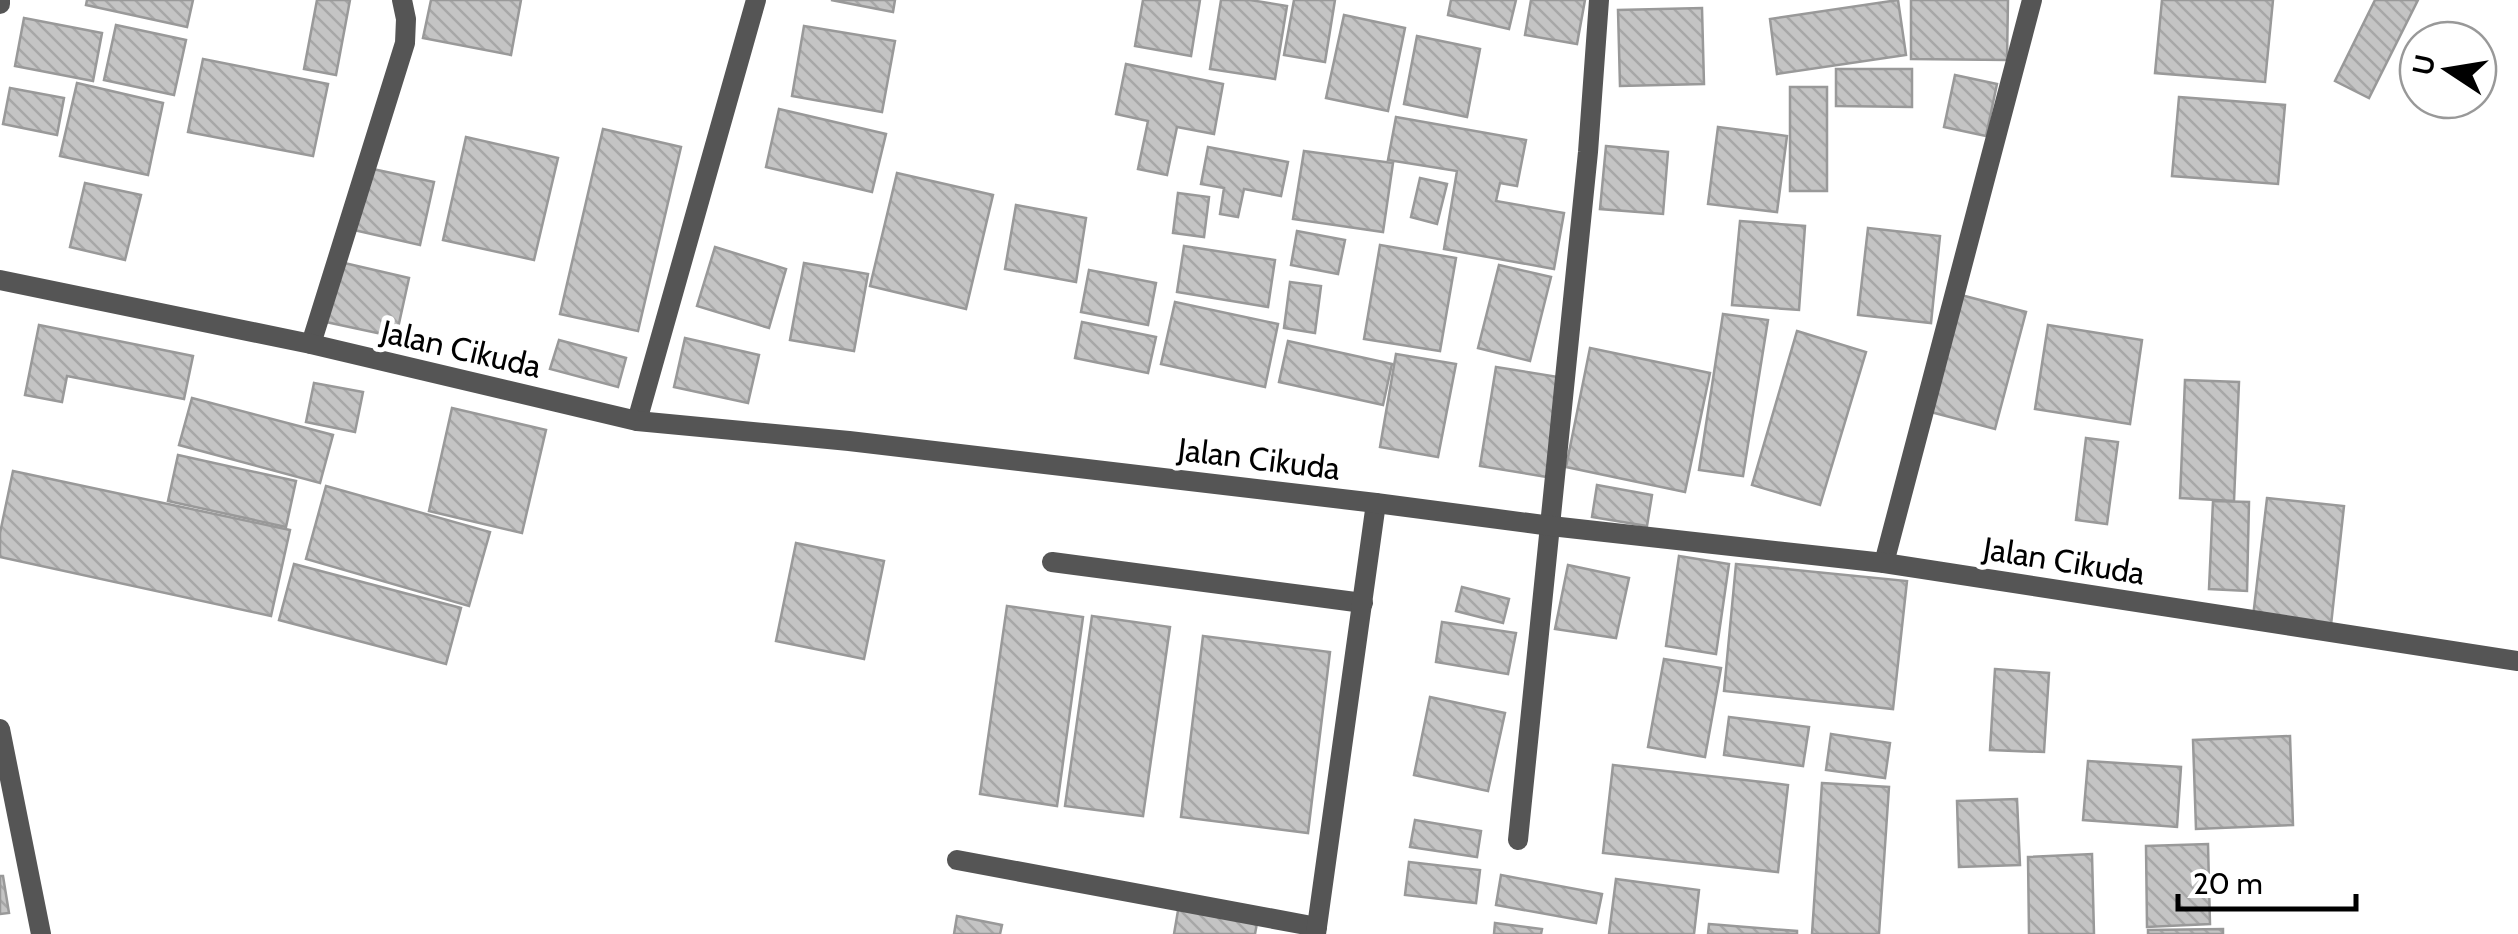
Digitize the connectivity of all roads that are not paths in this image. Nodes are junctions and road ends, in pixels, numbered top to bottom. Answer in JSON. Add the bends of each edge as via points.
{"nodes":[{"id":1,"x":402,"y":0,"type":"edge"},
{"id":2,"x":756,"y":0,"type":"edge"},
{"id":3,"x":1599,"y":0,"type":"edge"},
{"id":4,"x":2032,"y":0,"type":"edge"},
{"id":5,"x":0,"y":280,"type":"edge"},
{"id":6,"x":312,"y":344,"type":"junction"},
{"id":7,"x":637,"y":421,"type":"junction"},
{"id":8,"x":1376,"y":503,"type":"junction"},
{"id":9,"x":1551,"y":526,"type":"junction"},
{"id":10,"x":1052,"y":562,"type":"dead end"},
{"id":11,"x":1884,"y":563,"type":"junction"},
{"id":12,"x":1364,"y":603,"type":"junction"},
{"id":13,"x":2518,"y":662,"type":"edge"},
{"id":14,"x":0,"y":729,"type":"edge"},
{"id":15,"x":1518,"y":840,"type":"dead end"},
{"id":16,"x":957,"y":860,"type":"dead end"},
{"id":17,"x":1316,"y":930,"type":"edge"},
{"id":18,"x":40,"y":934,"type":"edge"}],
"edges":[{"from":1,"to":6,"type":"street","via":[[405,44]]},
{"from":2,"to":7,"type":"street"},
{"from":3,"to":9,"type":"street"},
{"from":4,"to":11,"type":"street"},
{"from":5,"to":6,"type":"street","name":"Jalan Cikuda"},
{"from":6,"to":7,"type":"street","name":"Jalan Cikuda"},
{"from":7,"to":8,"type":"street","name":"Jalan Cikuda"},
{"from":8,"to":9,"type":"street","name":"Jalan Cikuda"},
{"from":8,"to":12,"type":"street"},
{"from":9,"to":11,"type":"street","name":"Jalan Cikuda"},
{"from":9,"to":15,"type":"street"},
{"from":10,"to":12,"type":"street"},
{"from":11,"to":13,"type":"street","name":"Jalan Cikuda"},
{"from":12,"to":17,"type":"street"},
{"from":14,"to":18,"type":"street"},
{"from":16,"to":17,"type":"street"}]}
